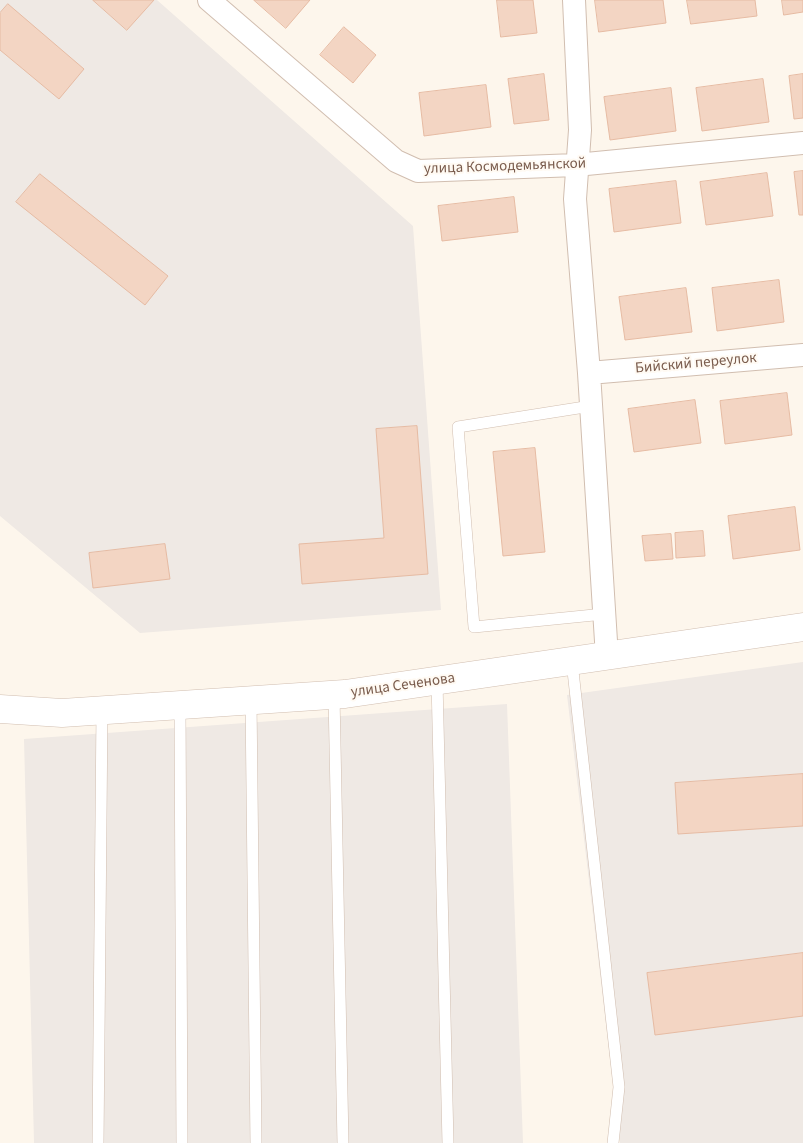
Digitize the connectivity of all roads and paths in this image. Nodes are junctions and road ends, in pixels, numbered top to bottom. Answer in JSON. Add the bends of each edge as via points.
{"nodes":[{"id":1,"x":209,"y":0,"type":"edge"},
{"id":2,"x":574,"y":0,"type":"edge"},
{"id":3,"x":803,"y":143,"type":"edge"},
{"id":4,"x":576,"y":165,"type":"junction"},
{"id":5,"x":803,"y":355,"type":"edge"},
{"id":6,"x":589,"y":373,"type":"junction"},
{"id":7,"x":591,"y":406,"type":"junction"},
{"id":8,"x":604,"y":614,"type":"junction"},
{"id":9,"x":803,"y":627,"type":"edge"},
{"id":10,"x":607,"y":656,"type":"junction"},
{"id":11,"x":572,"y":662,"type":"junction"},
{"id":12,"x":438,"y":681,"type":"junction"},
{"id":13,"x":334,"y":695,"type":"junction"},
{"id":14,"x":251,"y":700,"type":"junction"},
{"id":15,"x":180,"y":705,"type":"junction"},
{"id":16,"x":0,"y":709,"type":"edge"},
{"id":17,"x":102,"y":710,"type":"junction"},
{"id":18,"x":98,"y":1143,"type":"edge"},
{"id":19,"x":182,"y":1143,"type":"edge"},
{"id":20,"x":256,"y":1143,"type":"edge"},
{"id":21,"x":343,"y":1143,"type":"edge"},
{"id":22,"x":448,"y":1143,"type":"edge"},
{"id":23,"x":613,"y":1143,"type":"edge"}],
"edges":[{"from":1,"to":4,"type":"street","name":"улица Космодемьянской","via":[[396,161],[418,171]]},
{"from":2,"to":4,"type":"street","via":[[580,130]]},
{"from":3,"to":4,"type":"street","name":"улица Космодемьянской"},
{"from":4,"to":6,"type":"street","via":[[575,199]]},
{"from":5,"to":6,"type":"street","name":"Бийский переулок"},
{"from":6,"to":7,"type":"street"},
{"from":7,"to":8,"type":"street"},
{"from":7,"to":8,"type":"lane","via":[[458,427],[474,627]]},
{"from":8,"to":10,"type":"street"},
{"from":9,"to":10,"type":"street","name":"улица Сеченова"},
{"from":10,"to":11,"type":"street","name":"улица Сеченова"},
{"from":11,"to":12,"type":"street","name":"улица Сеченова"},
{"from":11,"to":23,"type":"lane","via":[[619,1087]]},
{"from":12,"to":13,"type":"street","name":"улица Сеченова"},
{"from":12,"to":22,"type":"lane"},
{"from":13,"to":14,"type":"street","name":"улица Сеченова"},
{"from":13,"to":21,"type":"lane"},
{"from":14,"to":15,"type":"street","name":"улица Сеченова"},
{"from":14,"to":20,"type":"lane"},
{"from":15,"to":17,"type":"street","name":"улица Сеченова"},
{"from":15,"to":19,"type":"lane"},
{"from":16,"to":17,"type":"street","name":"улица Сеченова","via":[[62,713]]},
{"from":17,"to":18,"type":"lane"}]}
